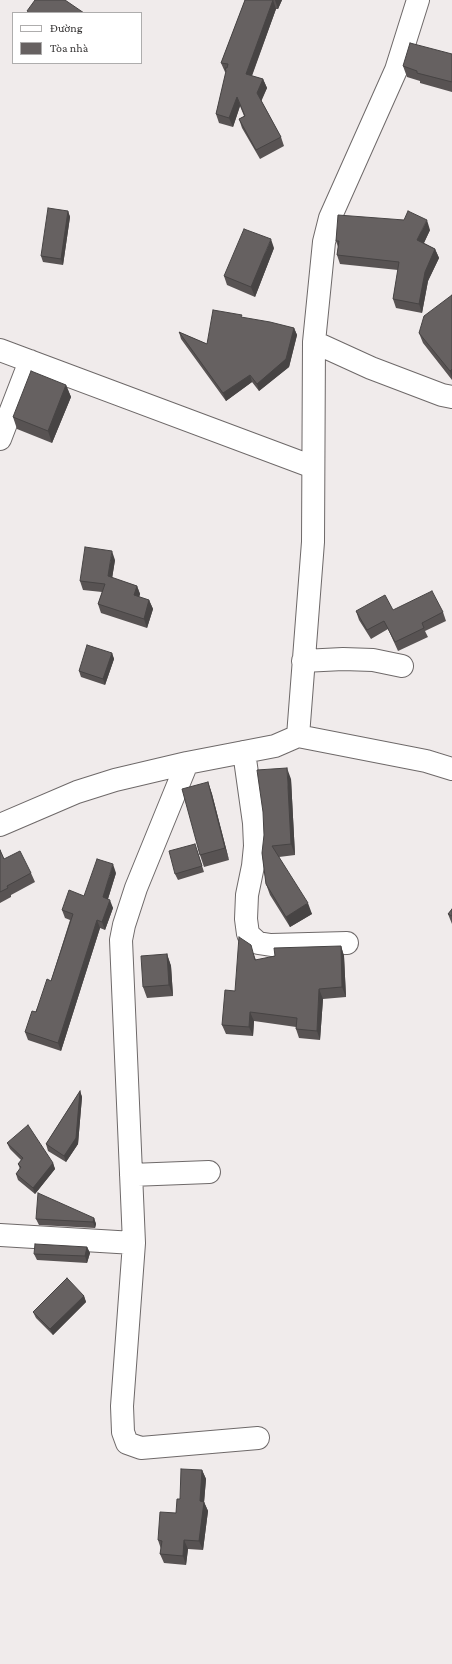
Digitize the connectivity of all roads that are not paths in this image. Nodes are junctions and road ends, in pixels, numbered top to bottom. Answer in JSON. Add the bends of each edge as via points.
{"nodes":[{"id":1,"x":418,"y":0,"type":"edge"},
{"id":2,"x":314,"y":342,"type":"junction"},
{"id":3,"x":0,"y":350,"type":"edge"},
{"id":4,"x":30,"y":361,"type":"junction"},
{"id":5,"x":452,"y":397,"type":"edge"},
{"id":6,"x":0,"y":439,"type":"edge"},
{"id":7,"x":313,"y":467,"type":"junction"},
{"id":8,"x":303,"y":662,"type":"junction"},
{"id":9,"x":402,"y":666,"type":"dead end"},
{"id":10,"x":298,"y":736,"type":"junction"},
{"id":11,"x":244,"y":752,"type":"junction"},
{"id":12,"x":187,"y":763,"type":"junction"},
{"id":13,"x":452,"y":769,"type":"edge"},
{"id":14,"x":0,"y":824,"type":"edge"},
{"id":15,"x":347,"y":943,"type":"dead end"},
{"id":16,"x":209,"y":1172,"type":"dead end"},
{"id":17,"x":131,"y":1175,"type":"junction"},
{"id":18,"x":0,"y":1234,"type":"edge"},
{"id":19,"x":134,"y":1243,"type":"junction"},
{"id":20,"x":258,"y":1438,"type":"dead end"}],
"edges":[{"from":1,"to":2,"type":"street","via":[[396,70],[330,218],[323,255]]},
{"from":2,"to":5,"type":"street","via":[[371,368]]},
{"from":2,"to":7,"type":"street"},
{"from":3,"to":4,"type":"street"},
{"from":4,"to":6,"type":"street"},
{"from":4,"to":7,"type":"street"},
{"from":7,"to":8,"type":"street","via":[[313,542]]},
{"from":8,"to":9,"type":"street","via":[[343,658],[373,660]]},
{"from":8,"to":10,"type":"street"},
{"from":10,"to":11,"type":"street","via":[[275,746]]},
{"from":10,"to":13,"type":"street","via":[[426,761]]},
{"from":11,"to":12,"type":"street"},
{"from":11,"to":15,"type":"street","via":[[255,846],[247,895],[248,934],[258,943],[271,945]]},
{"from":12,"to":14,"type":"street","via":[[77,792]]},
{"from":12,"to":17,"type":"street","via":[[136,888],[121,940]]},
{"from":16,"to":17,"type":"street"},
{"from":17,"to":19,"type":"street"},
{"from":18,"to":19,"type":"street"},
{"from":19,"to":20,"type":"street","via":[[122,1406],[123,1432],[127,1443],[141,1448]]}]}
